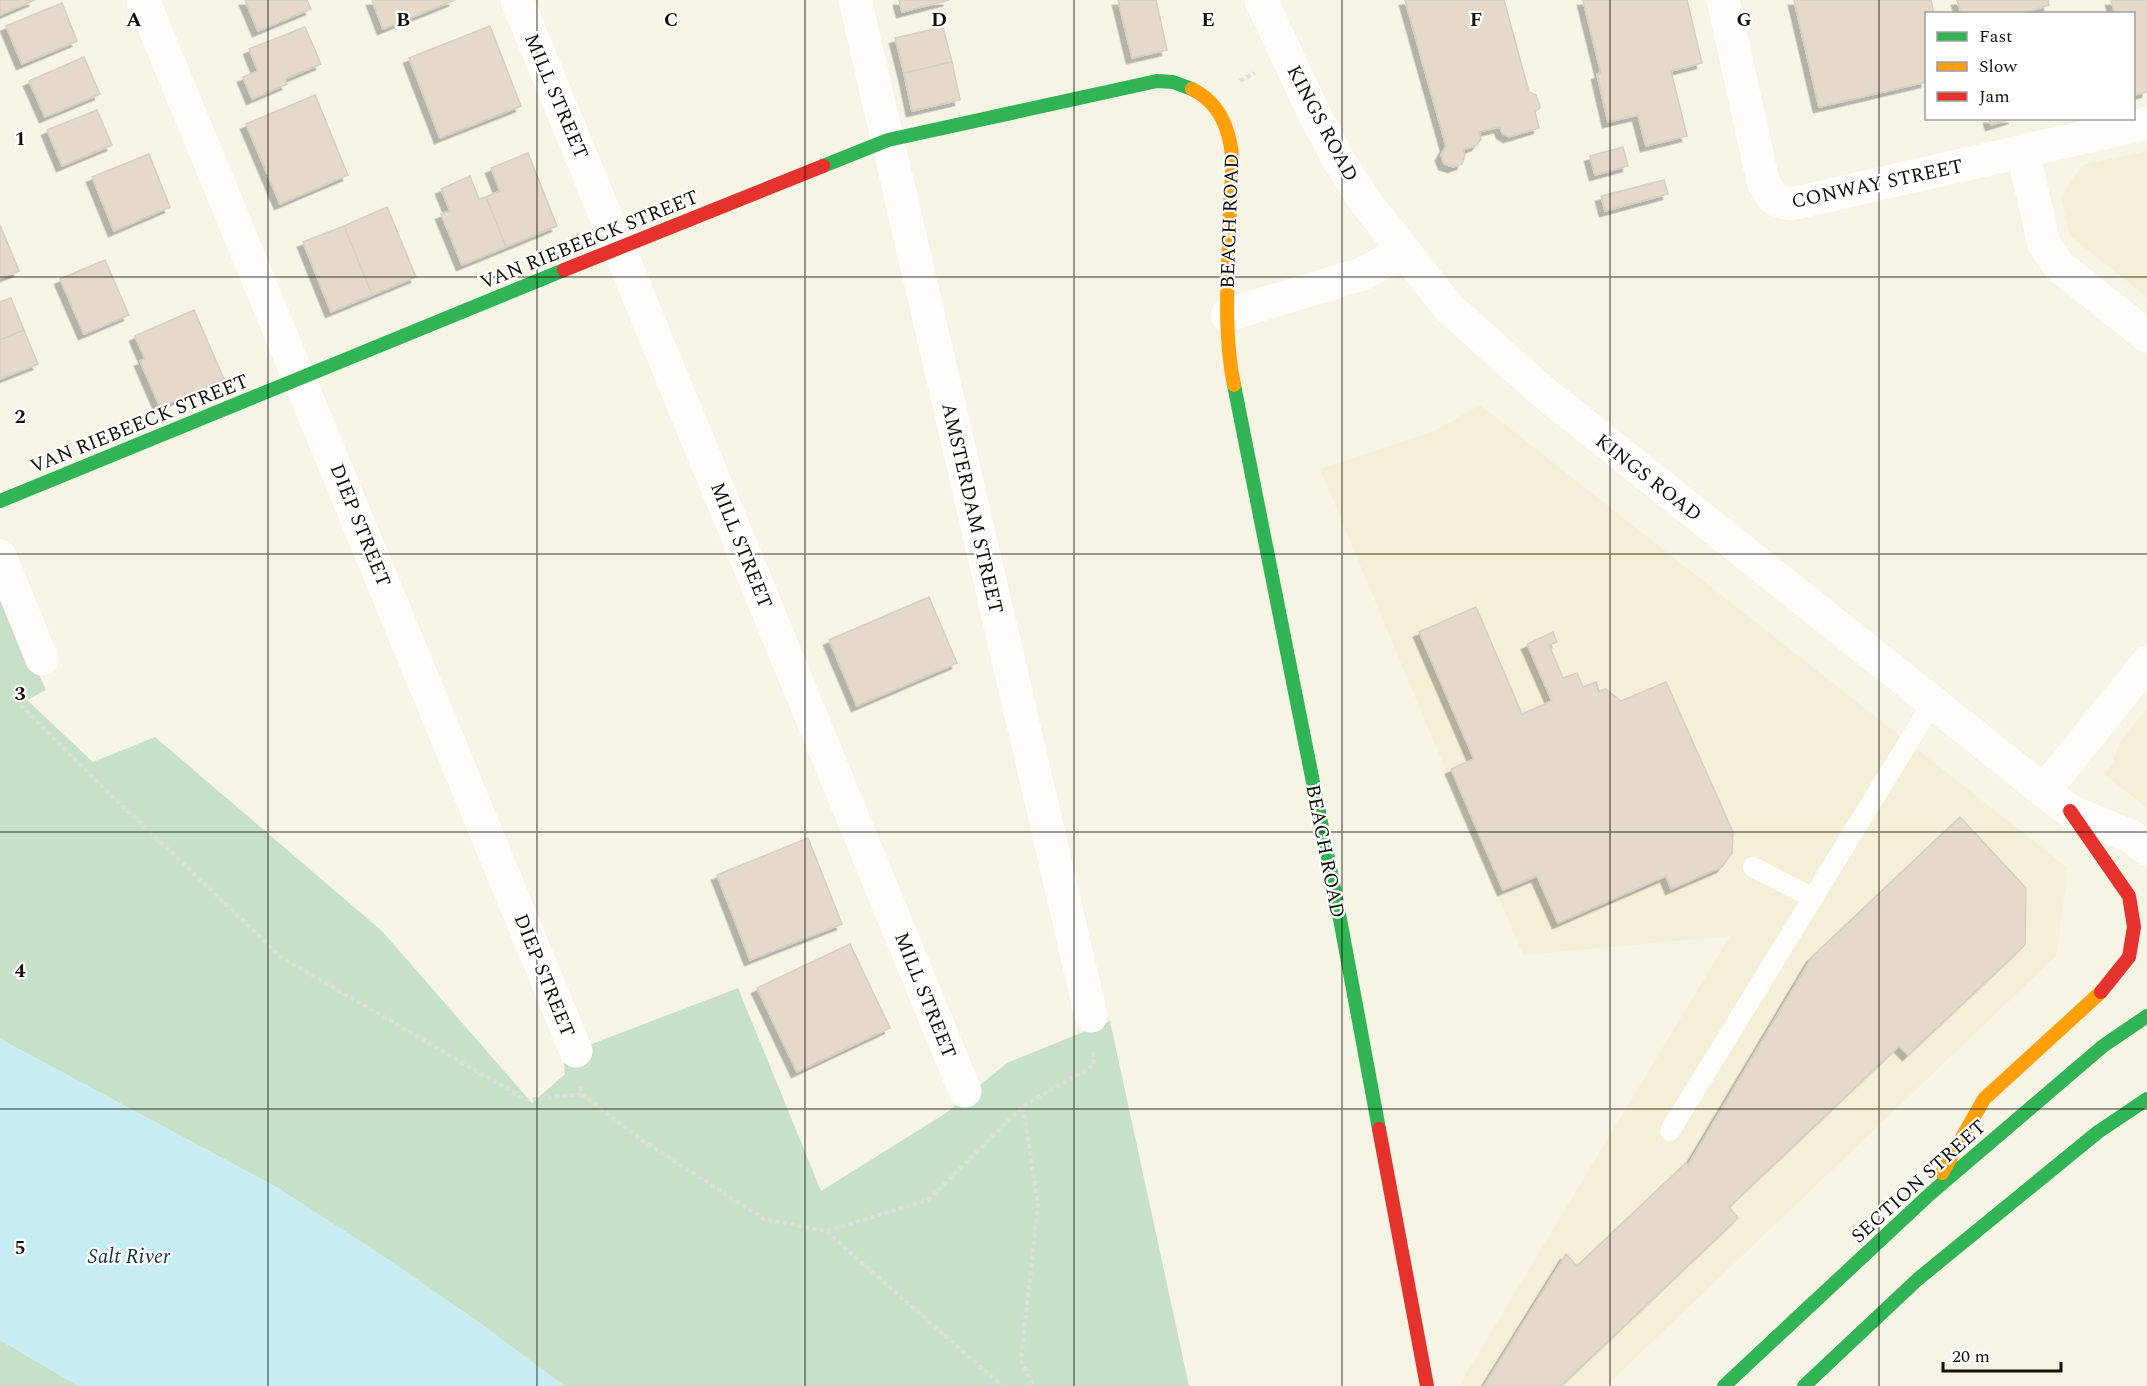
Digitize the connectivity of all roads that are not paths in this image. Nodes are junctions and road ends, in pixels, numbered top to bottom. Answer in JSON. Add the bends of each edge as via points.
{"nodes":[{"id":1,"x":143,"y":0,"type":"edge"},
{"id":2,"x":517,"y":0,"type":"edge"},
{"id":3,"x":855,"y":0,"type":"edge"},
{"id":4,"x":1261,"y":0,"type":"edge"},
{"id":5,"x":1723,"y":0,"type":"edge"},
{"id":6,"x":1207,"y":99,"type":"joint"},
{"id":7,"x":2147,"y":123,"type":"edge"},
{"id":8,"x":888,"y":140,"type":"junction"},
{"id":9,"x":2022,"y":152,"type":"junction"},
{"id":10,"x":620,"y":247,"type":"junction"},
{"id":11,"x":1403,"y":252,"type":"junction"},
{"id":12,"x":1227,"y":315,"type":"junction"},
{"id":13,"x":2147,"y":336,"type":"edge"},
{"id":14,"x":300,"y":378,"type":"junction"},
{"id":15,"x":0,"y":501,"type":"edge"},
{"id":16,"x":0,"y":556,"type":"edge"},
{"id":17,"x":42,"y":659,"type":"road end"},
{"id":18,"x":2147,"y":663,"type":"edge"},
{"id":19,"x":1933,"y":702,"type":"junction"},
{"id":20,"x":2044,"y":791,"type":"junction"},
{"id":21,"x":2070,"y":811,"type":"junction"},
{"id":22,"x":2147,"y":849,"type":"edge"},
{"id":23,"x":1753,"y":867,"type":"dead end"},
{"id":24,"x":1813,"y":898,"type":"junction"},
{"id":25,"x":1091,"y":1016,"type":"road end"},
{"id":26,"x":2147,"y":1016,"type":"edge"},
{"id":27,"x":576,"y":1051,"type":"road end"},
{"id":28,"x":965,"y":1091,"type":"dead end"},
{"id":29,"x":2147,"y":1099,"type":"edge"},
{"id":30,"x":1670,"y":1131,"type":"dead end"},
{"id":31,"x":1931,"y":1193,"type":"junction"},
{"id":32,"x":1427,"y":1386,"type":"edge"},
{"id":33,"x":1724,"y":1386,"type":"edge"},
{"id":34,"x":1804,"y":1386,"type":"edge"}],
"edges":[{"from":1,"to":14,"type":"street","name":"DIEP STREET"},
{"from":2,"to":10,"type":"street","name":"MILL STREET"},
{"from":3,"to":8,"type":"street","name":"AMSTERDAM STREET"},
{"from":4,"to":11,"type":"street","name":"KINGS ROAD","via":[[1338,159]]},
{"from":5,"to":9,"type":"street","name":"CONWAY STREET","via":[[1763,181],[1770,197],[1779,202],[1791,204]]},
{"from":6,"to":8,"type":"street","name":"VAN RIEBEECK STREET","via":[[1185,85],[1157,81]]},
{"from":6,"to":12,"type":"street","name":"BEACH ROAD","via":[[1222,118],[1233,155]]},
{"from":7,"to":9,"type":"street","name":"CONWAY STREET"},
{"from":8,"to":10,"type":"street","name":"VAN RIEBEECK STREET"},
{"from":8,"to":25,"type":"street","name":"AMSTERDAM STREET"},
{"from":9,"to":13,"type":"street","via":[[2044,244],[2054,259]]},
{"from":10,"to":14,"type":"street","name":"VAN RIEBEECK STREET"},
{"from":10,"to":28,"type":"street","name":"MILL STREET"},
{"from":11,"to":12,"type":"street","name":"BEACH ROAD","via":[[1362,274]]},
{"from":11,"to":19,"type":"street","name":"KINGS ROAD","via":[[1449,308],[1542,391]]},
{"from":12,"to":32,"type":"street","name":"BEACH ROAD","via":[[1232,377],[1335,891]]},
{"from":14,"to":15,"type":"street","name":"VAN RIEBEECK STREET"},
{"from":14,"to":27,"type":"street","name":"DIEP STREET"},
{"from":16,"to":17,"type":"street"},
{"from":18,"to":20,"type":"street"},
{"from":19,"to":20,"type":"street","name":"KINGS ROAD"},
{"from":19,"to":24,"type":"lane"},
{"from":20,"to":21,"type":"street","name":"KINGS ROAD"},
{"from":21,"to":22,"type":"street","name":"KINGS ROAD","via":[[2132,837]]},
{"from":21,"to":31,"type":"street","via":[[2129,896],[2134,927],[2129,957],[2108,985],[1984,1099]]},
{"from":23,"to":24,"type":"lane"},
{"from":24,"to":30,"type":"lane"},
{"from":26,"to":31,"type":"street","name":"SECTION STREET","via":[[2103,1046]]},
{"from":29,"to":34,"type":"street","via":[[2098,1132],[1918,1279]]},
{"from":31,"to":33,"type":"street","name":"SECTION STREET"}]}
